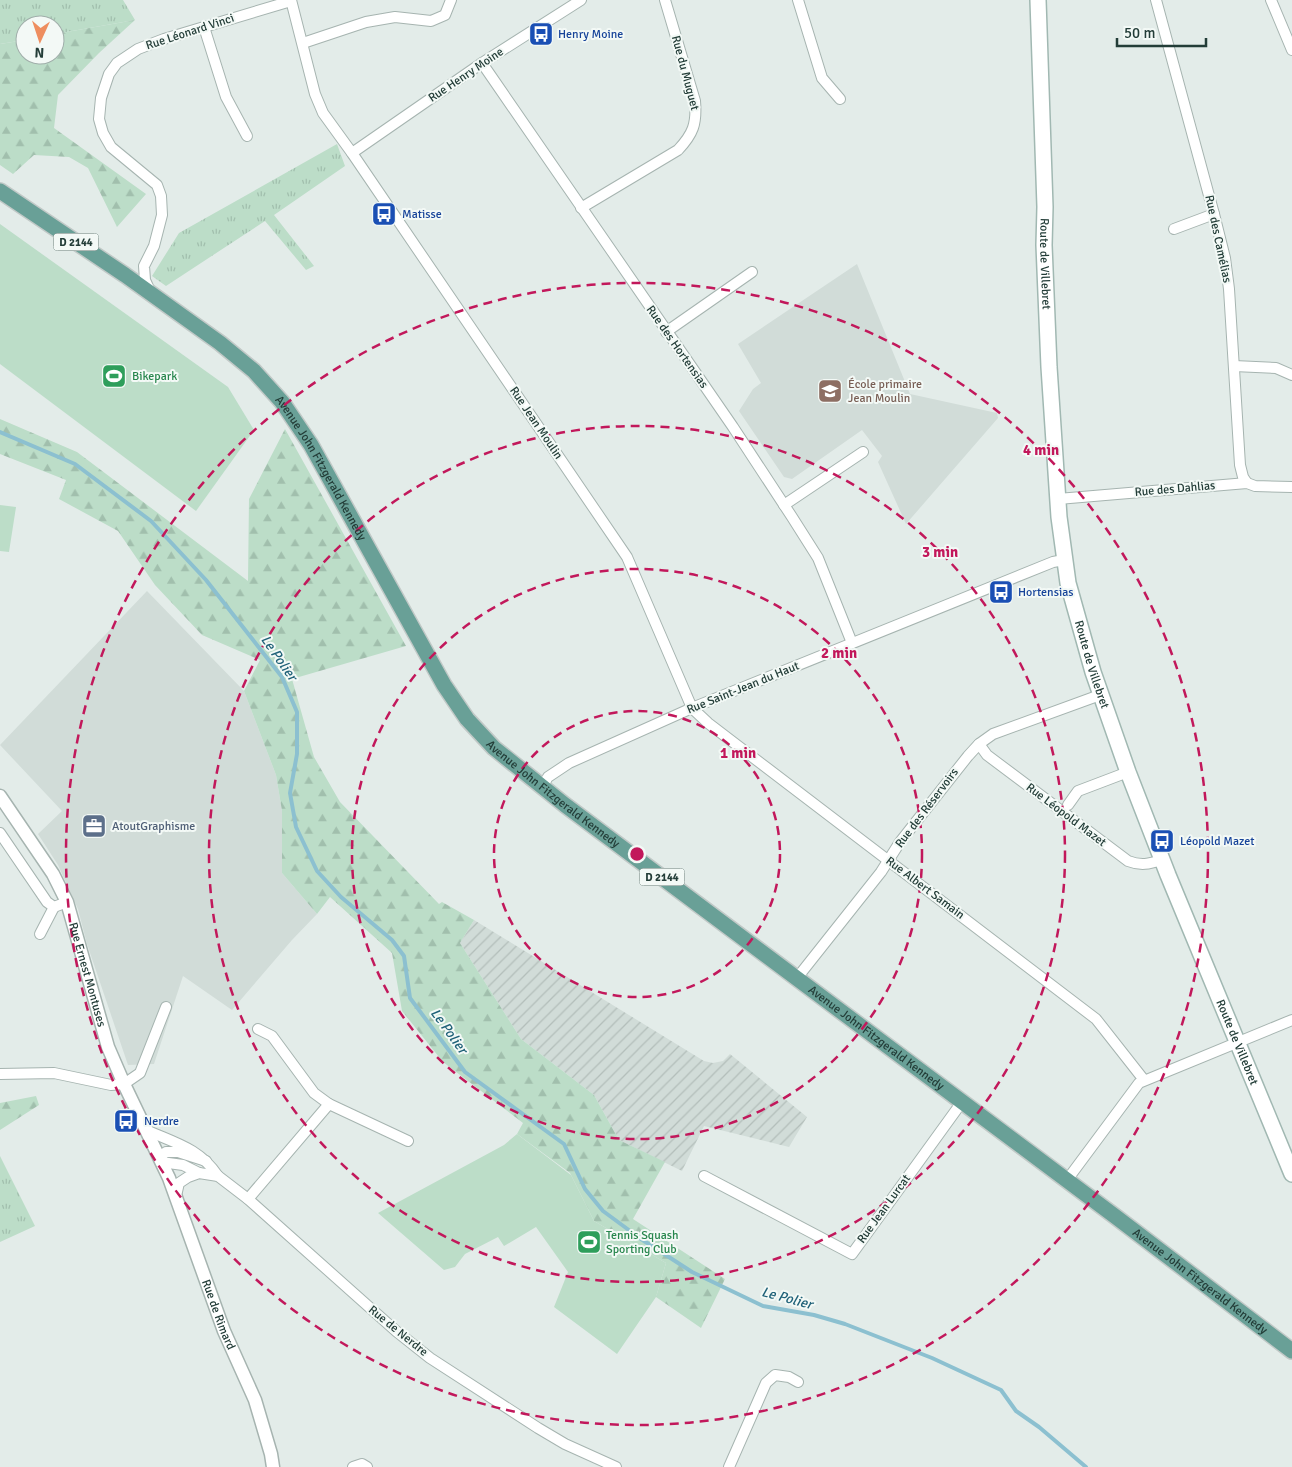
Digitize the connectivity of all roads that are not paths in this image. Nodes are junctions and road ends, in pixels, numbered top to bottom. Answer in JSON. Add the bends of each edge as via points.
{"nodes":[{"id":1,"x":451,"y":0,"type":"edge"},
{"id":2,"x":581,"y":0,"type":"edge"},
{"id":3,"x":665,"y":0,"type":"edge"},
{"id":4,"x":798,"y":0,"type":"edge"},
{"id":5,"x":1038,"y":0,"type":"edge"},
{"id":6,"x":1156,"y":0,"type":"edge"},
{"id":7,"x":1272,"y":0,"type":"edge"},
{"id":8,"x":291,"y":1,"type":"edge"},
{"id":9,"x":204,"y":27,"type":"junction"},
{"id":10,"x":303,"y":43,"type":"junction"},
{"id":11,"x":1292,"y":50,"type":"edge"},
{"id":12,"x":482,"y":63,"type":"junction"},
{"id":13,"x":840,"y":99,"type":"dead end"},
{"id":14,"x":248,"y":136,"type":"dead end"},
{"id":15,"x":352,"y":153,"type":"junction"},
{"id":16,"x":0,"y":191,"type":"edge"},
{"id":17,"x":581,"y":208,"type":"junction"},
{"id":18,"x":1214,"y":214,"type":"junction"},
{"id":19,"x":1174,"y":229,"type":"dead end"},
{"id":20,"x":752,"y":272,"type":"dead end"},
{"id":21,"x":151,"y":295,"type":"junction"},
{"id":22,"x":666,"y":332,"type":"junction"},
{"id":23,"x":1234,"y":366,"type":"junction"},
{"id":24,"x":1292,"y":375,"type":"edge"},
{"id":25,"x":863,"y":452,"type":"dead end"},
{"id":26,"x":1248,"y":483,"type":"junction"},
{"id":27,"x":1292,"y":487,"type":"edge"},
{"id":28,"x":1058,"y":499,"type":"junction"},
{"id":29,"x":784,"y":505,"type":"junction"},
{"id":30,"x":1064,"y":560,"type":"junction"},
{"id":31,"x":852,"y":643,"type":"junction"},
{"id":32,"x":1100,"y":694,"type":"junction"},
{"id":33,"x":692,"y":708,"type":"junction"},
{"id":34,"x":978,"y":744,"type":"junction"},
{"id":35,"x":1128,"y":772,"type":"junction"},
{"id":36,"x":542,"y":787,"type":"junction"},
{"id":37,"x":0,"y":796,"type":"edge"},
{"id":38,"x":1068,"y":805,"type":"dead end"},
{"id":39,"x":0,"y":833,"type":"edge"},
{"id":40,"x":889,"y":860,"type":"junction"},
{"id":41,"x":1162,"y":860,"type":"junction"},
{"id":42,"x":67,"y":902,"type":"junction"},
{"id":43,"x":54,"y":907,"type":"junction"},
{"id":44,"x":40,"y":934,"type":"dead end"},
{"id":45,"x":797,"y":978,"type":"junction"},
{"id":46,"x":166,"y":1007,"type":"dead end"},
{"id":47,"x":1292,"y":1020,"type":"edge"},
{"id":48,"x":258,"y":1029,"type":"dead end"},
{"id":49,"x":1238,"y":1042,"type":"junction"},
{"id":50,"x":0,"y":1074,"type":"edge"},
{"id":51,"x":1144,"y":1080,"type":"junction"},
{"id":52,"x":124,"y":1084,"type":"junction"},
{"id":53,"x":962,"y":1102,"type":"junction"},
{"id":54,"x":329,"y":1104,"type":"junction"},
{"id":55,"x":146,"y":1130,"type":"junction"},
{"id":56,"x":408,"y":1141,"type":"dead end"},
{"id":57,"x":206,"y":1161,"type":"junction"},
{"id":58,"x":161,"y":1162,"type":"junction"},
{"id":59,"x":200,"y":1173,"type":"junction"},
{"id":60,"x":1292,"y":1174,"type":"edge"},
{"id":61,"x":218,"y":1176,"type":"junction"},
{"id":62,"x":704,"y":1176,"type":"dead end"},
{"id":63,"x":1067,"y":1180,"type":"junction"},
{"id":64,"x":176,"y":1196,"type":"junction"},
{"id":65,"x":248,"y":1199,"type":"junction"},
{"id":66,"x":1292,"y":1351,"type":"edge"},
{"id":67,"x":798,"y":1382,"type":"dead end"},
{"id":68,"x":273,"y":1467,"type":"edge"},
{"id":69,"x":353,"y":1467,"type":"edge"},
{"id":70,"x":367,"y":1467,"type":"edge"},
{"id":71,"x":616,"y":1467,"type":"edge"},
{"id":72,"x":728,"y":1467,"type":"edge"}],
"edges":[{"from":1,"to":10,"type":"street","via":[[445,15],[431,21],[395,18],[366,22]]},
{"from":2,"to":12,"type":"street","name":"Rue Henry Moine"},
{"from":3,"to":17,"type":"street","name":"Rue du Muguet","via":[[695,101],[694,127],[678,150]]},
{"from":4,"to":13,"type":"street","via":[[822,78]]},
{"from":5,"to":28,"type":"main road","name":"Route de Villebret","via":[[1045,264]]},
{"from":6,"to":18,"type":"street","name":"Rue des Camélias"},
{"from":7,"to":11,"type":"street"},
{"from":8,"to":9,"type":"street","name":"Rue Léonard Vinci"},
{"from":8,"to":10,"type":"street","name":"Rue Jean Moulin"},
{"from":9,"to":14,"type":"street","via":[[226,97]]},
{"from":9,"to":21,"type":"street","name":"Rue Léonard Vinci","via":[[164,38],[117,63],[109,74],[101,98],[99,119],[111,147],[157,185],[161,196],[162,215],[154,246],[144,266]]},
{"from":10,"to":15,"type":"street","name":"Rue Jean Moulin","via":[[323,113]]},
{"from":12,"to":15,"type":"street","name":"Rue Henry Moine"},
{"from":12,"to":17,"type":"street","name":"Rue des Hortensias"},
{"from":15,"to":33,"type":"street","name":"Rue Jean Moulin","via":[[628,557]]},
{"from":16,"to":21,"type":"main road","name":"Avenue John Fitzgerald Kennedy","number":"D 2144"},
{"from":17,"to":22,"type":"street","name":"Rue des Hortensias"},
{"from":18,"to":19,"type":"street"},
{"from":18,"to":23,"type":"street","name":"Rue des Camélias","via":[[1225,258]]},
{"from":20,"to":22,"type":"street"},
{"from":21,"to":36,"type":"main road","name":"Avenue John Fitzgerald Kennedy","number":"D 2144","via":[[220,343],[254,371],[282,402],[311,445],[444,685],[467,719],[494,748]]},
{"from":22,"to":29,"type":"street","name":"Rue des Hortensias"},
{"from":23,"to":24,"type":"street","via":[[1276,368]]},
{"from":23,"to":26,"type":"street","name":"Rue des Camélias","via":[[1240,465]]},
{"from":25,"to":29,"type":"street"},
{"from":26,"to":27,"type":"street","name":"Rue des Dahlias"},
{"from":26,"to":28,"type":"street","name":"Rue des Dahlias"},
{"from":28,"to":30,"type":"main road","name":"Route de Villebret"},
{"from":29,"to":31,"type":"street","name":"Rue des Hortensias","via":[[818,558]]},
{"from":30,"to":31,"type":"street","name":"Rue Saint-Jean du Haut"},
{"from":30,"to":32,"type":"main road","name":"Route de Villebret"},
{"from":31,"to":33,"type":"street","name":"Rue Saint-Jean du Haut"},
{"from":32,"to":34,"type":"street","name":"Rue des Réservoirs","via":[[993,734]]},
{"from":32,"to":35,"type":"main road","name":"Route de Villebret"},
{"from":33,"to":36,"type":"street","name":"Rue Saint-Jean du Haut","via":[[569,763],[548,777]]},
{"from":33,"to":40,"type":"street","name":"Rue Albert Samain","via":[[708,724]]},
{"from":34,"to":40,"type":"street","name":"Rue des Réservoirs"},
{"from":34,"to":41,"type":"street","name":"Rue Léopold Mazet","via":[[987,755],[1128,861],[1139,865]]},
{"from":35,"to":38,"type":"street","via":[[1078,791]]},
{"from":35,"to":41,"type":"main road","name":"Route de Villebret"},
{"from":36,"to":45,"type":"main road","name":"Avenue John Fitzgerald Kennedy","number":"D 2144"},
{"from":37,"to":42,"type":"street","name":"Rue Ernest Montuses","via":[[53,874]]},
{"from":39,"to":43,"type":"street","via":[[47,902]]},
{"from":40,"to":45,"type":"street","name":"Rue des Réservoirs"},
{"from":40,"to":51,"type":"street","name":"Rue Albert Samain","via":[[1096,1019]]},
{"from":41,"to":49,"type":"main road","name":"Route de Villebret"},
{"from":42,"to":43,"type":"street"},
{"from":42,"to":52,"type":"street","name":"Rue Ernest Montuses","via":[[108,1047]]},
{"from":43,"to":44,"type":"street"},
{"from":45,"to":53,"type":"main road","name":"Avenue John Fitzgerald Kennedy","number":"D 2144"},
{"from":46,"to":52,"type":"street","via":[[140,1073]]},
{"from":47,"to":49,"type":"street"},
{"from":48,"to":54,"type":"street","via":[[272,1036],[314,1093]]},
{"from":49,"to":51,"type":"street"},
{"from":49,"to":60,"type":"main road","name":"Route de Villebret"},
{"from":50,"to":52,"type":"street","via":[[54,1073],[111,1085]]},
{"from":51,"to":63,"type":"street"},
{"from":52,"to":55,"type":"street","name":"Rue Ernest Montuses"},
{"from":53,"to":62,"type":"street","name":"Rue Jean Lurcat","via":[[852,1254]]},
{"from":53,"to":63,"type":"main road","name":"Avenue John Fitzgerald Kennedy","number":"D 2144"},
{"from":54,"to":56,"type":"street"},
{"from":54,"to":65,"type":"street"},
{"from":55,"to":57,"type":"street","via":[[188,1148]]},
{"from":55,"to":58,"type":"street","name":"Rue Ernest Montuses"},
{"from":57,"to":58,"type":"street","via":[[178,1152],[166,1152]]},
{"from":57,"to":61,"type":"street"},
{"from":58,"to":59,"type":"street","name":"Rue de Nerdre","via":[[183,1165]]},
{"from":58,"to":64,"type":"street","name":"Rue de Rimard"},
{"from":59,"to":61,"type":"street","name":"Rue de Nerdre"},
{"from":59,"to":64,"type":"street","via":[[179,1183]]},
{"from":61,"to":65,"type":"street","name":"Rue de Nerdre"},
{"from":63,"to":66,"type":"main road","name":"Avenue John Fitzgerald Kennedy","number":"D 2144"},
{"from":64,"to":68,"type":"street","name":"Rue de Rimard","via":[[224,1331],[255,1400]]},
{"from":65,"to":71,"type":"street","name":"Rue de Nerdre","via":[[396,1332],[430,1358],[565,1444]]},
{"from":67,"to":72,"type":"street","via":[[775,1375],[766,1383]]},
{"from":69,"to":70,"type":"street","via":[[362,1464]]}]}
